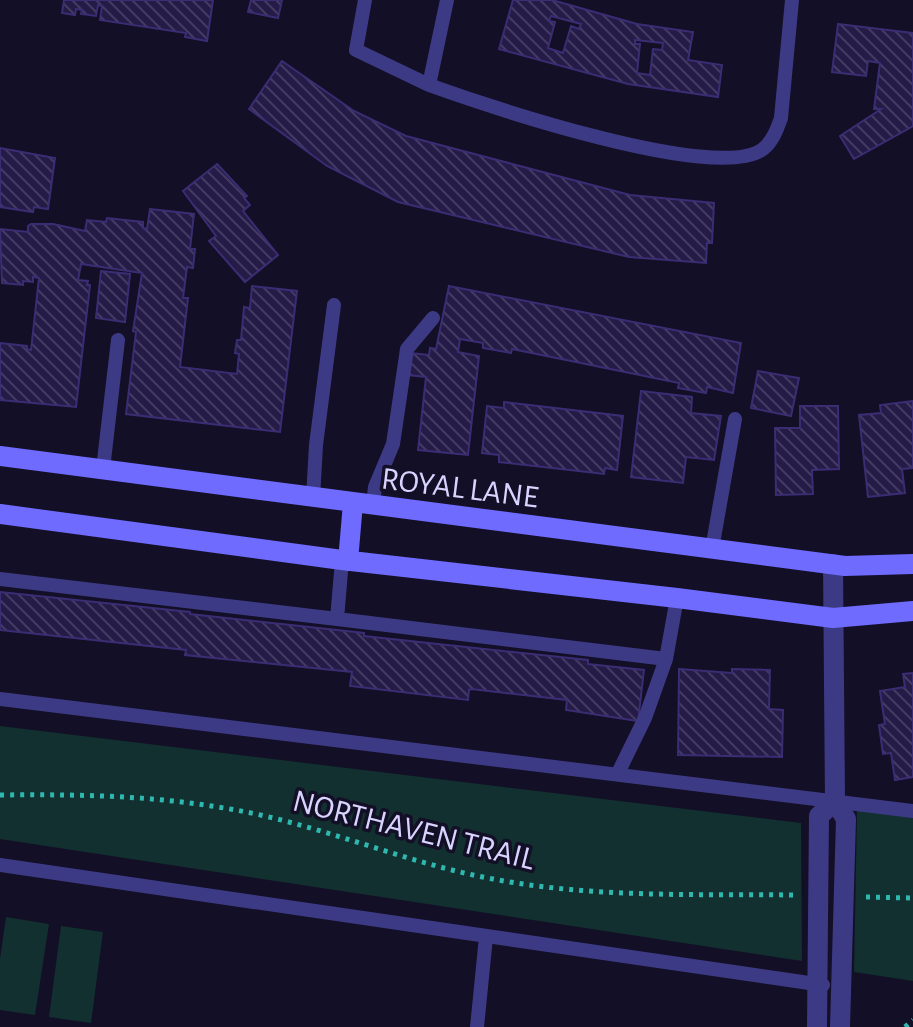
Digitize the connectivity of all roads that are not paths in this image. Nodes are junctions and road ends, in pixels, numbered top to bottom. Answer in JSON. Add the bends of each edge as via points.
{"nodes":[{"id":1,"x":365,"y":0,"type":"edge"},
{"id":2,"x":447,"y":0,"type":"edge"},
{"id":3,"x":792,"y":0,"type":"edge"},
{"id":4,"x":429,"y":85,"type":"junction"},
{"id":5,"x":334,"y":305,"type":"dead end"},
{"id":6,"x":433,"y":318,"type":"dead end"},
{"id":7,"x":118,"y":340,"type":"dead end"},
{"id":8,"x":735,"y":419,"type":"dead end"},
{"id":9,"x":0,"y":456,"type":"edge"},
{"id":10,"x":103,"y":469,"type":"junction"},
{"id":11,"x":313,"y":498,"type":"junction"},
{"id":12,"x":363,"y":504,"type":"junction"},
{"id":13,"x":0,"y":514,"type":"edge"},
{"id":14,"x":712,"y":549,"type":"junction"},
{"id":15,"x":345,"y":560,"type":"junction"},
{"id":16,"x":833,"y":564,"type":"junction"},
{"id":17,"x":913,"y":564,"type":"edge"},
{"id":18,"x":0,"y":579,"type":"edge"},
{"id":19,"x":677,"y":598,"type":"junction"},
{"id":20,"x":913,"y":611,"type":"edge"},
{"id":21,"x":833,"y":618,"type":"junction"},
{"id":22,"x":337,"y":619,"type":"junction"},
{"id":23,"x":666,"y":659,"type":"junction"},
{"id":24,"x":0,"y":699,"type":"edge"},
{"id":25,"x":618,"y":773,"type":"junction"},
{"id":26,"x":835,"y":801,"type":"junction"},
{"id":27,"x":913,"y":811,"type":"edge"},
{"id":28,"x":0,"y":865,"type":"edge"},
{"id":29,"x":486,"y":937,"type":"junction"},
{"id":30,"x":817,"y":984,"type":"junction"},
{"id":31,"x":840,"y":988,"type":"junction"},
{"id":32,"x":477,"y":1027,"type":"edge"},
{"id":33,"x":817,"y":1027,"type":"edge"},
{"id":34,"x":840,"y":1027,"type":"edge"}],
"edges":[{"from":1,"to":4,"type":"lane","via":[[356,50]]},
{"from":2,"to":4,"type":"lane"},
{"from":3,"to":4,"type":"lane","via":[[781,118],[761,150],[740,157],[658,150]]},
{"from":5,"to":11,"type":"lane"},
{"from":6,"to":12,"type":"lane","via":[[407,349],[393,444]]},
{"from":7,"to":10,"type":"lane"},
{"from":8,"to":14,"type":"lane"},
{"from":9,"to":10,"type":"main road","name":"ROYAL LANE"},
{"from":10,"to":11,"type":"main road","name":"ROYAL LANE"},
{"from":11,"to":12,"type":"main road","name":"ROYAL LANE"},
{"from":12,"to":14,"type":"main road","name":"ROYAL LANE"},
{"from":12,"to":15,"type":"main road"},
{"from":13,"to":15,"type":"main road"},
{"from":14,"to":16,"type":"main road","name":"ROYAL LANE"},
{"from":15,"to":19,"type":"main road"},
{"from":15,"to":22,"type":"lane"},
{"from":16,"to":17,"type":"main road","name":"ROYAL LANE"},
{"from":16,"to":21,"type":"street"},
{"from":18,"to":22,"type":"lane"},
{"from":19,"to":21,"type":"main road"},
{"from":19,"to":23,"type":"lane"},
{"from":20,"to":21,"type":"main road"},
{"from":21,"to":26,"type":"street"},
{"from":22,"to":23,"type":"lane"},
{"from":23,"to":25,"type":"lane"},
{"from":24,"to":25,"type":"lane"},
{"from":25,"to":26,"type":"lane"},
{"from":26,"to":27,"type":"lane"},
{"from":26,"to":30,"type":"street","via":[[819,816]]},
{"from":26,"to":31,"type":"street","via":[[846,819]]},
{"from":28,"to":29,"type":"lane"},
{"from":29,"to":30,"type":"lane"},
{"from":29,"to":32,"type":"lane"},
{"from":30,"to":31,"type":"lane"},
{"from":30,"to":33,"type":"street"},
{"from":31,"to":34,"type":"street"}]}
